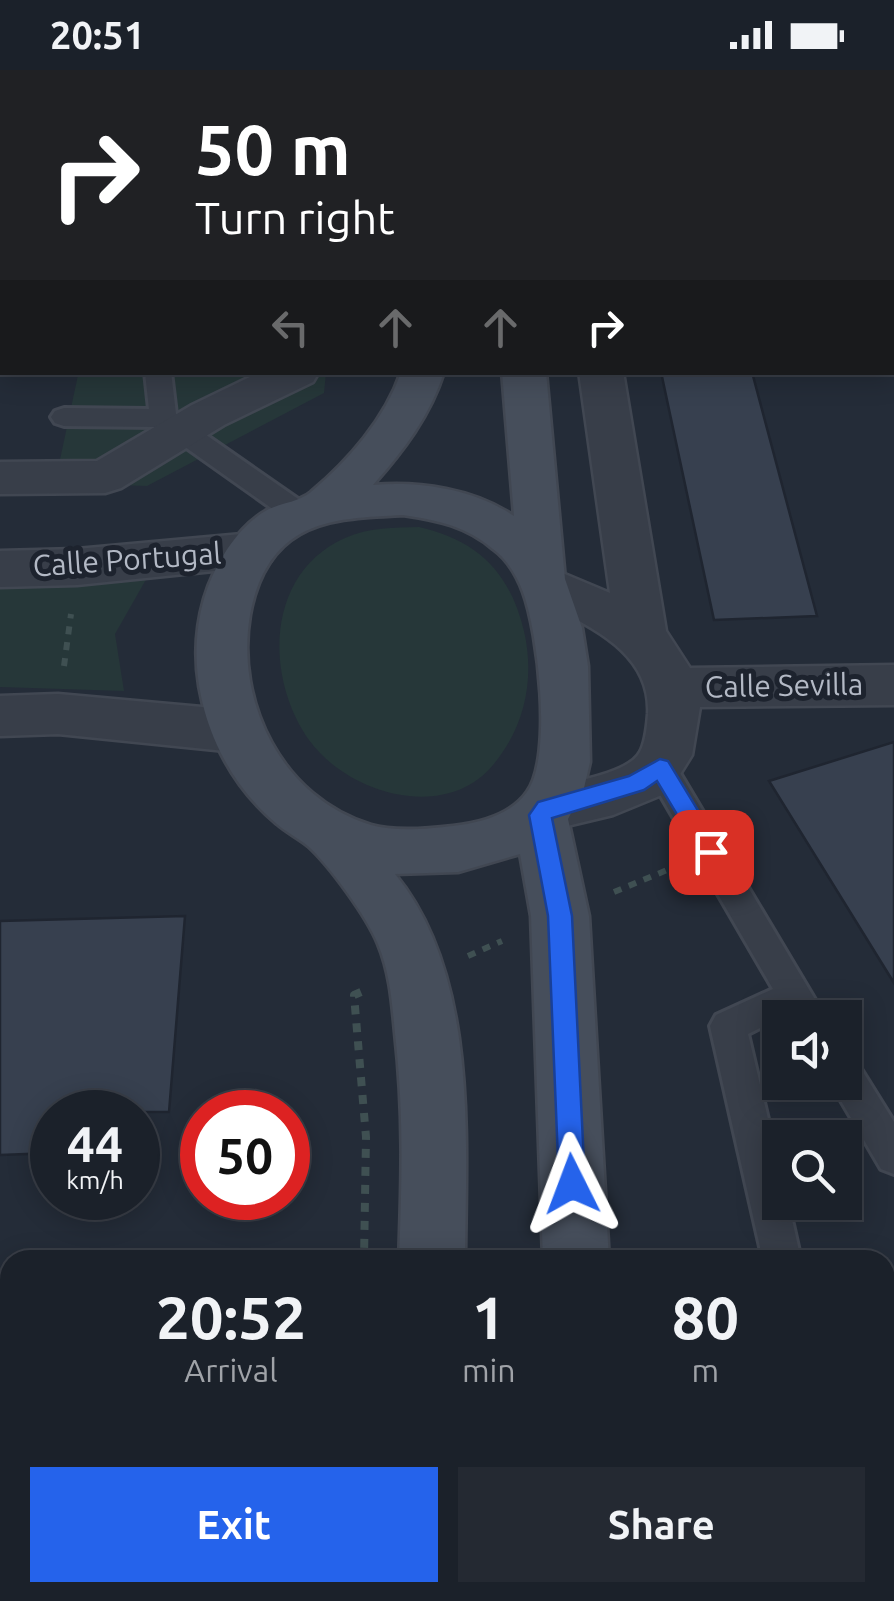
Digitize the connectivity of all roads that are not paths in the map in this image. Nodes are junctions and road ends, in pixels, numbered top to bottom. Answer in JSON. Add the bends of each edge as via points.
{"nodes":[{"id":1,"x":159,"y":375,"type":"edge"},
{"id":2,"x":291,"y":375,"type":"edge"},
{"id":3,"x":422,"y":375,"type":"edge"},
{"id":4,"x":524,"y":375,"type":"edge"},
{"id":5,"x":602,"y":375,"type":"edge"},
{"id":6,"x":64,"y":417,"type":"dead end"},
{"id":7,"x":172,"y":424,"type":"junction"},
{"id":8,"x":0,"y":478,"type":"edge"},
{"id":9,"x":312,"y":512,"type":"junction"},
{"id":10,"x":253,"y":550,"type":"junction"},
{"id":11,"x":0,"y":569,"type":"edge"},
{"id":12,"x":545,"y":580,"type":"junction"},
{"id":13,"x":641,"y":634,"type":"junction"},
{"id":14,"x":894,"y":685,"type":"edge"},
{"id":15,"x":674,"y":688,"type":"junction"},
{"id":16,"x":0,"y":716,"type":"edge"},
{"id":17,"x":236,"y":732,"type":"junction"},
{"id":18,"x":660,"y":768,"type":"junction"},
{"id":19,"x":543,"y":812,"type":"junction"},
{"id":20,"x":328,"y":831,"type":"junction"},
{"id":21,"x":799,"y":1000,"type":"edge"},
{"id":22,"x":762,"y":1017,"type":"edge"},
{"id":23,"x":860,"y":1100,"type":"edge"},
{"id":24,"x":894,"y":1156,"type":"edge"},
{"id":25,"x":432,"y":1250,"type":"edge"},
{"id":26,"x":576,"y":1250,"type":"edge"},
{"id":27,"x":780,"y":1250,"type":"edge"}],
"edges":[{"from":1,"to":7,"type":"lane"},
{"from":2,"to":7,"type":"street"},
{"from":3,"to":9,"type":"main road","via":[[398,425]]},
{"from":4,"to":12,"type":"main road"},
{"from":5,"to":13,"type":"street"},
{"from":6,"to":7,"type":"lane"},
{"from":7,"to":8,"type":"street","via":[[105,477]]},
{"from":7,"to":9,"type":"lane"},
{"from":9,"to":10,"type":"main road","via":[[265,536]]},
{"from":9,"to":12,"type":"main road","via":[[403,499],[450,504],[496,527]]},
{"from":10,"to":11,"type":"street","name":"Calle Portugal"},
{"from":10,"to":17,"type":"main road","via":[[234,580],[218,641],[224,698]]},
{"from":12,"to":13,"type":"street"},
{"from":12,"to":19,"type":"main road","via":[[560,632],[566,731],[564,760]]},
{"from":13,"to":15,"type":"street"},
{"from":14,"to":15,"type":"street","name":"Calle Sevilla"},
{"from":15,"to":18,"type":"street","via":[[675,713]]},
{"from":16,"to":17,"type":"street","via":[[58,714]]},
{"from":17,"to":20,"type":"main road","via":[[254,765]]},
{"from":18,"to":19,"type":"street","via":[[624,788]]},
{"from":18,"to":21,"type":"lane"},
{"from":19,"to":20,"type":"main road","via":[[518,829],[451,850],[368,847]]},
{"from":19,"to":26,"type":"main road","via":[[560,916]]},
{"from":20,"to":25,"type":"main road","via":[[389,908],[418,974],[435,1113]]},
{"from":22,"to":27,"type":"lane","via":[[728,1026]]},
{"from":23,"to":24,"type":"lane"}]}
